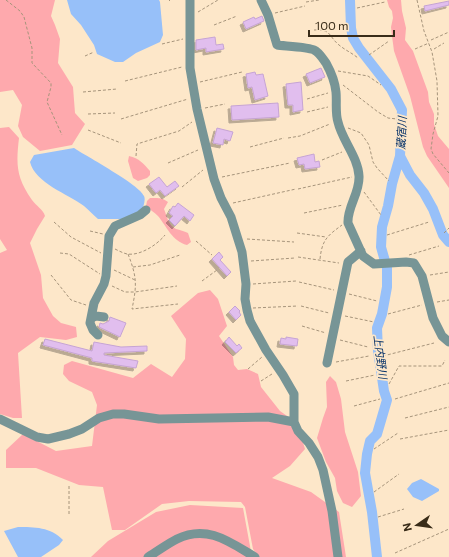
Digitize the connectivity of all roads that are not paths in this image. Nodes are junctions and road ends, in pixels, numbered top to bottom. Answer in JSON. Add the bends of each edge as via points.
{"nodes":[{"id":1,"x":190,"y":0,"type":"edge"},
{"id":2,"x":260,"y":0,"type":"edge"},
{"id":3,"x":146,"y":210,"type":"dead end"},
{"id":4,"x":361,"y":251,"type":"junction"},
{"id":5,"x":104,"y":317,"type":"dead end"},
{"id":6,"x":91,"y":318,"type":"junction"},
{"id":7,"x":98,"y":335,"type":"dead end"},
{"id":8,"x":449,"y":342,"type":"edge"},
{"id":9,"x":329,"y":363,"type":"road end"},
{"id":10,"x":0,"y":420,"type":"edge"},
{"id":11,"x":294,"y":422,"type":"junction"},
{"id":12,"x":148,"y":557,"type":"edge"},
{"id":13,"x":255,"y":557,"type":"edge"},
{"id":14,"x":338,"y":557,"type":"edge"}],
"edges":[{"from":1,"to":11,"type":"street","via":[[190,68],[207,151],[214,179],[231,217],[242,252],[245,299],[250,321],[294,394]]},
{"from":2,"to":4,"type":"street","via":[[268,15],[277,45],[314,49],[329,69],[336,91],[337,121],[359,175],[348,223]]},
{"from":3,"to":6,"type":"street","via":[[112,230],[109,236],[106,276],[94,303]]},
{"from":4,"to":8,"type":"street","via":[[363,256],[374,264],[414,263],[422,276],[433,318],[442,336]]},
{"from":4,"to":9,"type":"street","via":[[348,262]]},
{"from":5,"to":6,"type":"street"},
{"from":6,"to":7,"type":"street","via":[[91,327]]},
{"from":10,"to":11,"type":"street","via":[[37,437],[48,439],[69,434],[99,418],[113,414],[159,420],[268,417]]},
{"from":11,"to":14,"type":"street","via":[[318,457],[323,470]]},
{"from":12,"to":13,"type":"street","via":[[176,539],[196,533],[227,539]]}]}
